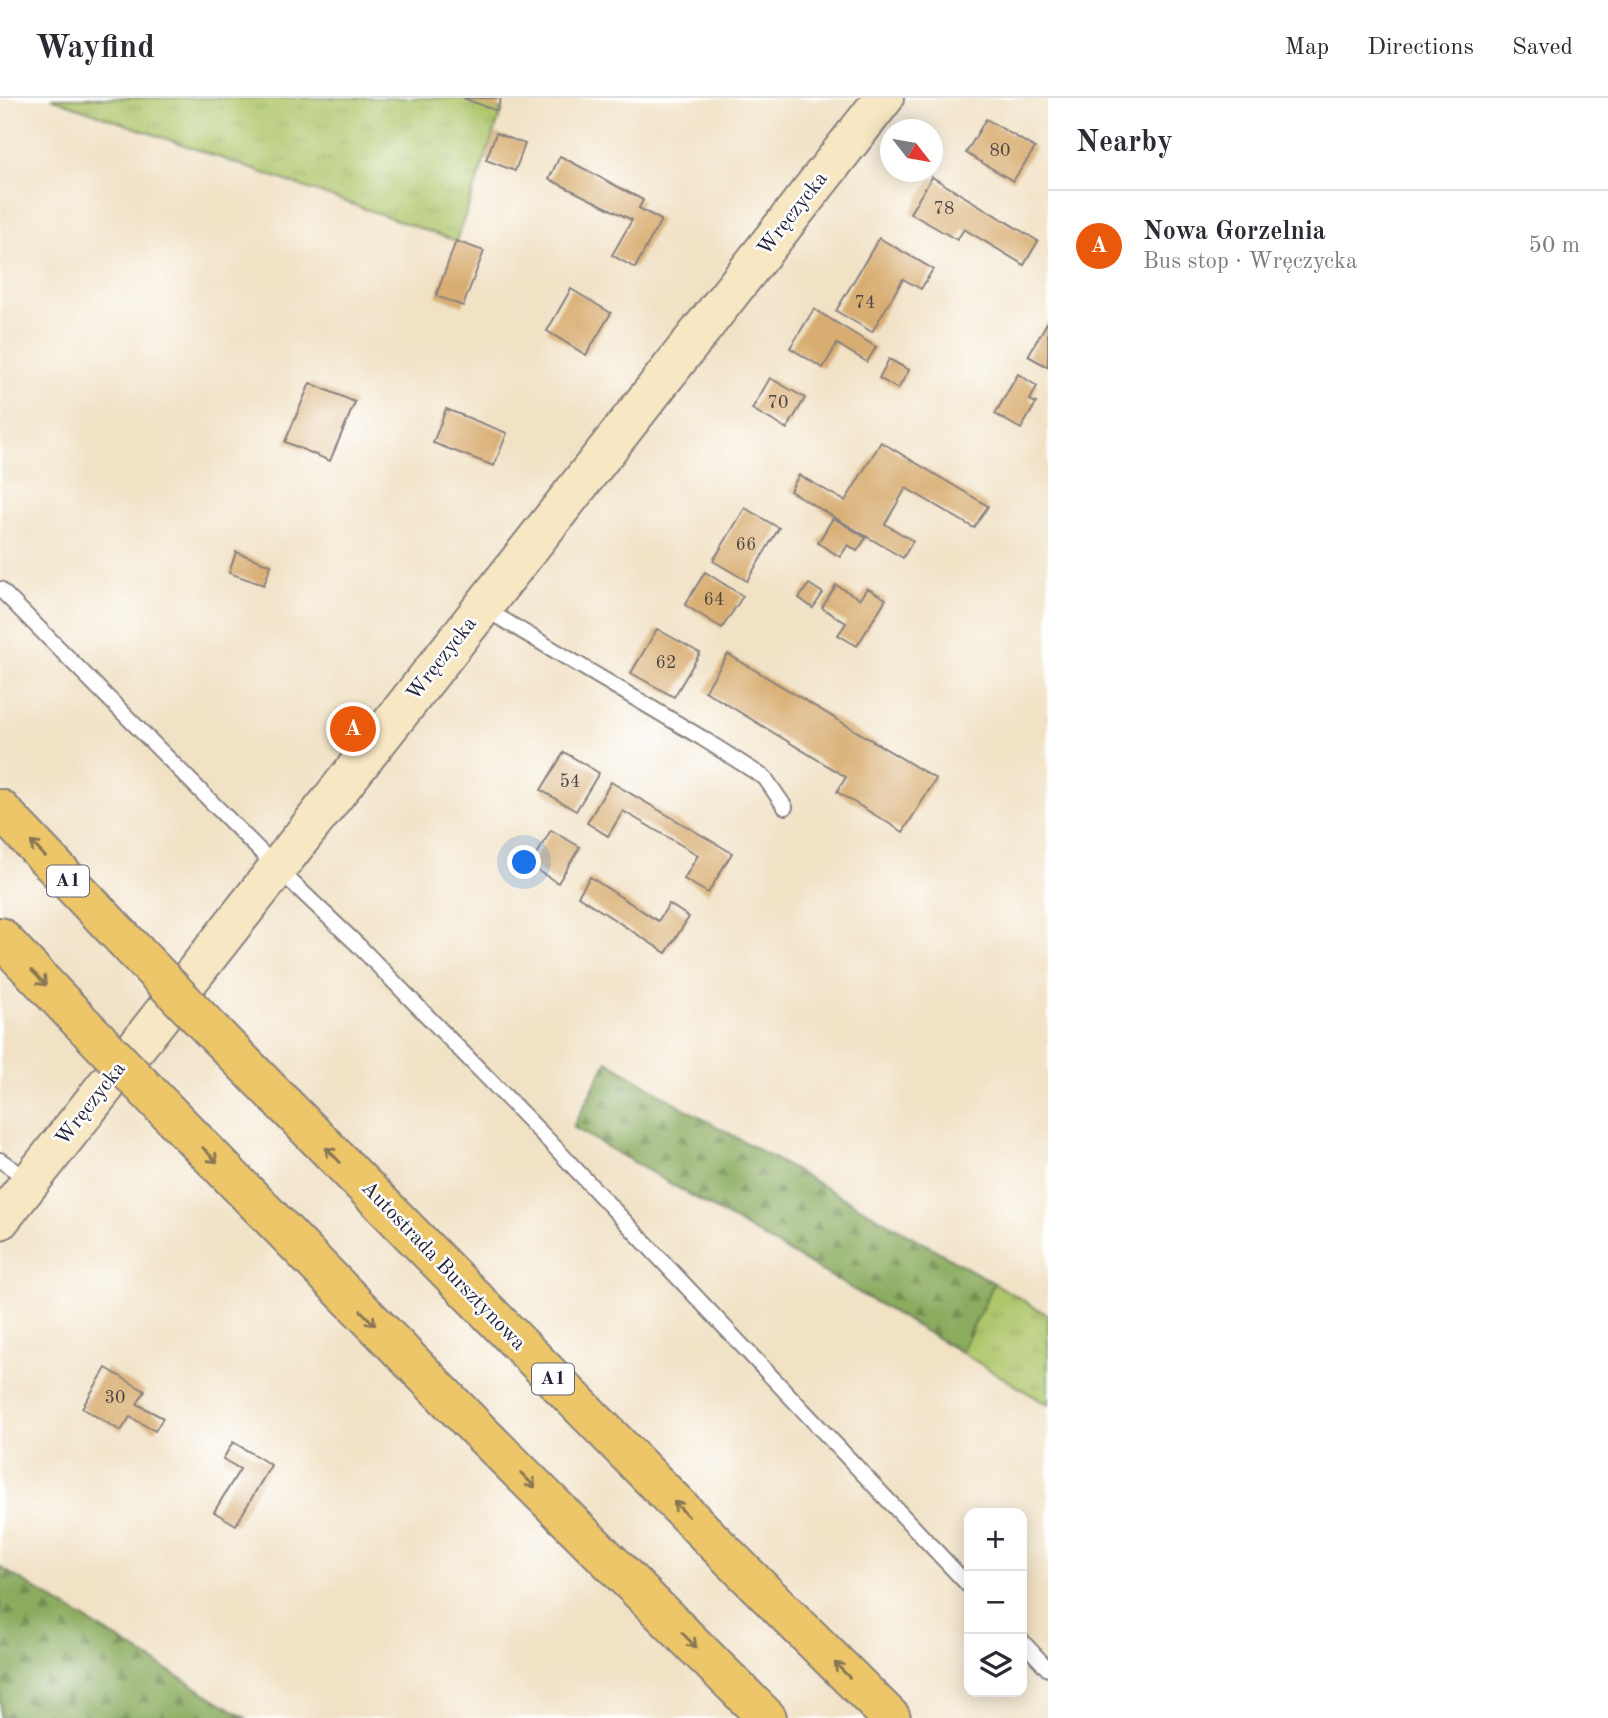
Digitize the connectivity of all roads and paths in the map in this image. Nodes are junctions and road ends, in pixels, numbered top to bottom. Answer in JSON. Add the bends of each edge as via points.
{"nodes":[{"id":1,"x":884,"y":98,"type":"edge"},
{"id":2,"x":0,"y":589,"type":"edge"},
{"id":3,"x":483,"y":607,"type":"junction"},
{"id":4,"x":785,"y":807,"type":"dead end"},
{"id":5,"x":0,"y":809,"type":"edge"},
{"id":6,"x":277,"y":868,"type":"junction"},
{"id":7,"x":0,"y":937,"type":"edge"},
{"id":8,"x":15,"y":1171,"type":"edge"},
{"id":9,"x":0,"y":1220,"type":"edge"},
{"id":10,"x":964,"y":1581,"type":"edge"},
{"id":11,"x":1027,"y":1646,"type":"edge"},
{"id":12,"x":1048,"y":1669,"type":"edge"},
{"id":13,"x":766,"y":1718,"type":"edge"},
{"id":14,"x":891,"y":1718,"type":"edge"}],
"edges":[{"from":1,"to":3,"type":"main road","name":"Wręczycka"},
{"from":2,"to":6,"type":"lane"},
{"from":3,"to":4,"type":"lane","via":[[765,778]]},
{"from":3,"to":6,"type":"main road","name":"Wręczycka"},
{"from":14,"to":5,"type":"highway","name":"Autostrada Bursztynowa","number":"A1","one_way":true,"bridge":true,"via":[[219,1038]]},
{"from":6,"to":8,"type":"main road","name":"Wręczycka"},
{"from":6,"to":10,"type":"lane","via":[[550,1141]]},
{"from":7,"to":13,"type":"highway","one_way":true,"bridge":true,"via":[[478,1430]]},
{"from":8,"to":9,"type":"main road","name":"Wręczycka"},
{"from":11,"to":12,"type":"lane"}]}
